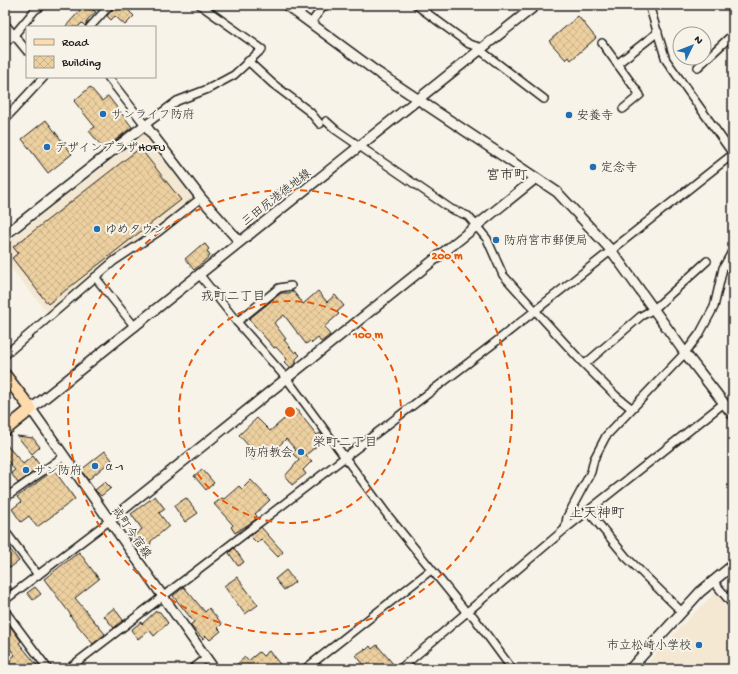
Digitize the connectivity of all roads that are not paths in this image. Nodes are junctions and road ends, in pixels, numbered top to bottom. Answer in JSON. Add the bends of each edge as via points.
{"nodes":[{"id":1,"x":43,"y":5,"type":"edge"},
{"id":2,"x":110,"y":5,"type":"edge"},
{"id":3,"x":200,"y":5,"type":"edge"},
{"id":4,"x":286,"y":5,"type":"edge"},
{"id":5,"x":324,"y":5,"type":"edge"},
{"id":6,"x":416,"y":5,"type":"edge"},
{"id":7,"x":536,"y":5,"type":"edge"},
{"id":8,"x":649,"y":5,"type":"edge"},
{"id":9,"x":311,"y":23,"type":"junction"},
{"id":10,"x":5,"y":24,"type":"edge"},
{"id":11,"x":91,"y":26,"type":"edge"},
{"id":12,"x":658,"y":32,"type":"junction"},
{"id":13,"x":733,"y":34,"type":"edge"},
{"id":14,"x":14,"y":35,"type":"junction"},
{"id":15,"x":5,"y":43,"type":"edge"},
{"id":16,"x":602,"y":43,"type":"dead end"},
{"id":17,"x":482,"y":49,"type":"junction"},
{"id":18,"x":26,"y":50,"type":"edge"},
{"id":19,"x":248,"y":61,"type":"junction"},
{"id":20,"x":617,"y":64,"type":"junction"},
{"id":21,"x":698,"y":67,"type":"dead end"},
{"id":22,"x":43,"y":78,"type":"edge"},
{"id":23,"x":109,"y":78,"type":"edge"},
{"id":24,"x":418,"y":99,"type":"junction"},
{"id":25,"x":544,"y":99,"type":"dead end"},
{"id":26,"x":623,"y":109,"type":"dead end"},
{"id":27,"x":5,"y":120,"type":"edge"},
{"id":28,"x":145,"y":125,"type":"junction"},
{"id":29,"x":360,"y":146,"type":"junction"},
{"id":30,"x":733,"y":154,"type":"edge"},
{"id":31,"x":536,"y":178,"type":"junction"},
{"id":32,"x":200,"y":198,"type":"junction"},
{"id":33,"x":476,"y":227,"type":"junction"},
{"id":34,"x":5,"y":235,"type":"edge"},
{"id":35,"x":239,"y":241,"type":"junction"},
{"id":36,"x":610,"y":250,"type":"junction"},
{"id":37,"x":733,"y":250,"type":"edge"},
{"id":38,"x":707,"y":261,"type":"dead end"},
{"id":39,"x":199,"y":274,"type":"junction"},
{"id":40,"x":95,"y":277,"type":"junction"},
{"id":41,"x":290,"y":286,"type":"dead end"},
{"id":42,"x":654,"y":309,"type":"junction"},
{"id":43,"x":534,"y":310,"type":"junction"},
{"id":44,"x":237,"y":322,"type":"junction"},
{"id":45,"x":135,"y":327,"type":"junction"},
{"id":46,"x":685,"y":353,"type":"junction"},
{"id":47,"x":5,"y":355,"type":"edge"},
{"id":48,"x":585,"y":364,"type":"junction"},
{"id":49,"x":5,"y":375,"type":"edge"},
{"id":50,"x":287,"y":379,"type":"junction"},
{"id":51,"x":724,"y":403,"type":"junction"},
{"id":52,"x":631,"y":408,"type":"junction"},
{"id":53,"x":31,"y":409,"type":"junction"},
{"id":54,"x":733,"y":415,"type":"edge"},
{"id":55,"x":5,"y":430,"type":"edge"},
{"id":56,"x":64,"y":456,"type":"junction"},
{"id":57,"x":344,"y":457,"type":"junction"},
{"id":58,"x":5,"y":498,"type":"edge"},
{"id":59,"x":588,"y":511,"type":"junction"},
{"id":60,"x":109,"y":521,"type":"junction"},
{"id":61,"x":565,"y":529,"type":"junction"},
{"id":62,"x":5,"y":531,"type":"edge"},
{"id":63,"x":733,"y":565,"type":"edge"},
{"id":64,"x":431,"y":570,"type":"junction"},
{"id":65,"x":38,"y":575,"type":"junction"},
{"id":66,"x":713,"y":581,"type":"junction"},
{"id":67,"x":163,"y":597,"type":"junction"},
{"id":68,"x":5,"y":600,"type":"edge"},
{"id":69,"x":733,"y":605,"type":"edge"},
{"id":70,"x":5,"y":611,"type":"edge"},
{"id":71,"x":682,"y":612,"type":"junction"},
{"id":72,"x":467,"y":613,"type":"junction"},
{"id":73,"x":207,"y":658,"type":"junction"},
{"id":74,"x":48,"y":669,"type":"edge"},
{"id":75,"x":68,"y":669,"type":"edge"},
{"id":76,"x":192,"y":669,"type":"edge"},
{"id":77,"x":214,"y":669,"type":"edge"},
{"id":78,"x":305,"y":669,"type":"edge"},
{"id":79,"x":400,"y":669,"type":"edge"},
{"id":80,"x":512,"y":669,"type":"edge"},
{"id":81,"x":630,"y":669,"type":"edge"}],
"edges":[{"from":1,"to":14,"type":"street","via":[[35,10]]},
{"from":2,"to":11,"type":"street"},
{"from":3,"to":19,"type":"street","via":[[262,49]]},
{"from":4,"to":9,"type":"street"},
{"from":5,"to":9,"type":"street"},
{"from":6,"to":17,"type":"street","via":[[469,44]]},
{"from":7,"to":17,"type":"street","name":"三田尻港徳地線"},
{"from":8,"to":12,"type":"street"},
{"from":9,"to":24,"type":"street"},
{"from":10,"to":14,"type":"street"},
{"from":12,"to":20,"type":"street"},
{"from":12,"to":30,"type":"street","via":[[671,69]]},
{"from":13,"to":21,"type":"street"},
{"from":14,"to":15,"type":"street"},
{"from":14,"to":18,"type":"street"},
{"from":16,"to":20,"type":"street"},
{"from":17,"to":24,"type":"street","name":"三田尻港徳地線"},
{"from":17,"to":25,"type":"street"},
{"from":19,"to":28,"type":"street","via":[[234,75],[177,102]]},
{"from":19,"to":29,"type":"street","via":[[273,84],[323,122]]},
{"from":20,"to":26,"type":"street","via":[[640,94]]},
{"from":22,"to":27,"type":"street"},
{"from":23,"to":28,"type":"street"},
{"from":24,"to":29,"type":"street","name":"三田尻港徳地線"},
{"from":24,"to":31,"type":"street"},
{"from":28,"to":32,"type":"street"},
{"from":28,"to":34,"type":"street"},
{"from":29,"to":33,"type":"street","via":[[451,209],[468,216]]},
{"from":29,"to":35,"type":"street","name":"三田尻港徳地線"},
{"from":30,"to":36,"type":"street"},
{"from":31,"to":33,"type":"street"},
{"from":31,"to":36,"type":"street","via":[[557,192]]},
{"from":32,"to":35,"type":"street"},
{"from":32,"to":40,"type":"street"},
{"from":33,"to":43,"type":"street","via":[[486,239],[503,275]]},
{"from":33,"to":50,"type":"street"},
{"from":35,"to":39,"type":"street","name":"三田尻港徳地線"},
{"from":36,"to":42,"type":"street"},
{"from":36,"to":43,"type":"street"},
{"from":37,"to":46,"type":"street","via":[[723,268],[709,318]]},
{"from":38,"to":42,"type":"street"},
{"from":39,"to":44,"type":"street"},
{"from":39,"to":45,"type":"street","name":"三田尻港徳地線"},
{"from":40,"to":45,"type":"street"},
{"from":40,"to":47,"type":"street"},
{"from":41,"to":44,"type":"street","via":[[279,288]]},
{"from":42,"to":46,"type":"street"},
{"from":42,"to":48,"type":"street","via":[[641,316]]},
{"from":43,"to":48,"type":"street"},
{"from":43,"to":57,"type":"street"},
{"from":44,"to":50,"type":"street"},
{"from":45,"to":53,"type":"street","name":"三田尻港徳地線"},
{"from":46,"to":51,"type":"street"},
{"from":46,"to":52,"type":"street"},
{"from":48,"to":52,"type":"street"},
{"from":49,"to":53,"type":"main road"},
{"from":50,"to":57,"type":"street"},
{"from":50,"to":60,"type":"street"},
{"from":51,"to":54,"type":"street"},
{"from":51,"to":59,"type":"street"},
{"from":52,"to":61,"type":"street","via":[[599,447],[591,472],[567,517]]},
{"from":53,"to":55,"type":"main road"},
{"from":53,"to":56,"type":"street","name":"戒町今宿線"},
{"from":56,"to":58,"type":"street"},
{"from":56,"to":60,"type":"street","name":"戒町今宿線"},
{"from":57,"to":64,"type":"street"},
{"from":57,"to":67,"type":"street"},
{"from":59,"to":61,"type":"street"},
{"from":59,"to":71,"type":"street","via":[[626,557]]},
{"from":60,"to":65,"type":"street"},
{"from":60,"to":67,"type":"street","name":"戒町今宿線"},
{"from":61,"to":72,"type":"street"},
{"from":62,"to":65,"type":"street"},
{"from":63,"to":66,"type":"street"},
{"from":64,"to":72,"type":"street"},
{"from":64,"to":78,"type":"street"},
{"from":65,"to":68,"type":"street"},
{"from":66,"to":69,"type":"street"},
{"from":66,"to":71,"type":"street"},
{"from":67,"to":73,"type":"street","name":"戒町今宿線"},
{"from":67,"to":75,"type":"street"},
{"from":70,"to":74,"type":"street"},
{"from":71,"to":81,"type":"street"},
{"from":72,"to":79,"type":"street"},
{"from":72,"to":80,"type":"street","via":[[473,616]]},
{"from":73,"to":76,"type":"street"},
{"from":73,"to":77,"type":"street","name":"戒町今宿線"}]}
